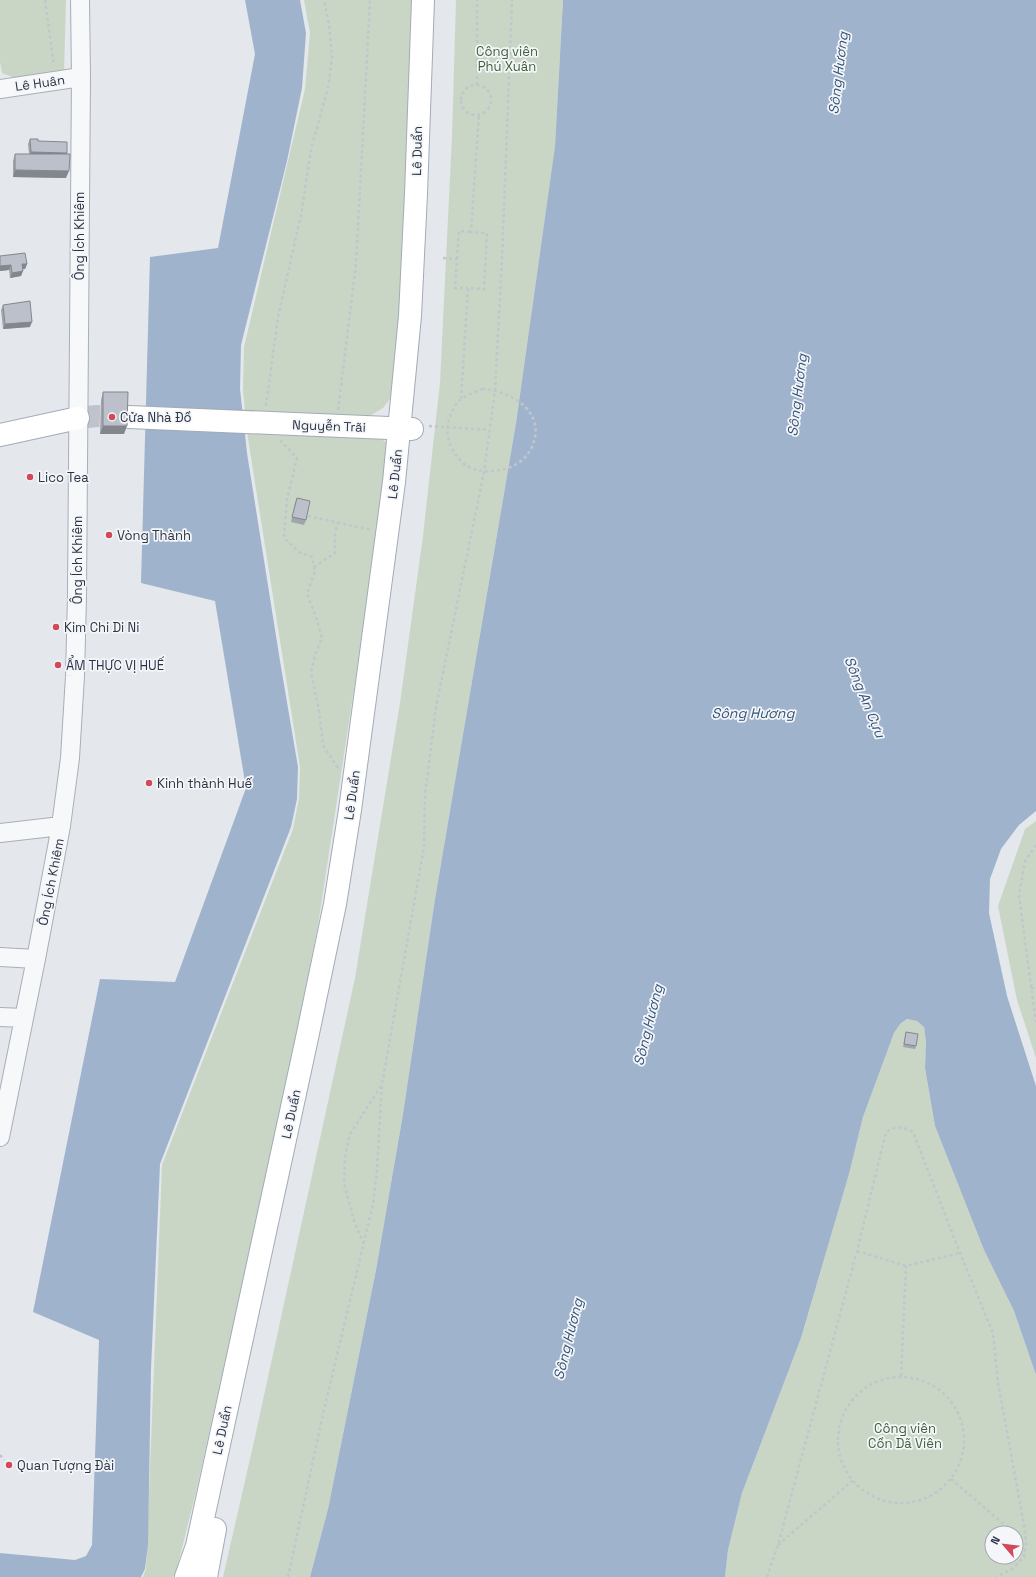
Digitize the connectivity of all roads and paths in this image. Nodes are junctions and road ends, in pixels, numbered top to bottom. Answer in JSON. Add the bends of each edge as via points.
{"nodes":[{"id":1,"x":45,"y":0,"type":"edge"},
{"id":2,"x":80,"y":0,"type":"edge"},
{"id":3,"x":324,"y":0,"type":"edge"},
{"id":4,"x":370,"y":0,"type":"edge"},
{"id":5,"x":422,"y":0,"type":"edge"},
{"id":6,"x":436,"y":0,"type":"edge"},
{"id":7,"x":477,"y":0,"type":"edge"},
{"id":8,"x":512,"y":0,"type":"edge"},
{"id":9,"x":54,"y":66,"type":"dead end"},
{"id":10,"x":81,"y":77,"type":"junction"},
{"id":11,"x":477,"y":85,"type":"junction"},
{"id":12,"x":0,"y":89,"type":"edge"},
{"id":13,"x":479,"y":114,"type":"junction"},
{"id":14,"x":471,"y":232,"type":"junction"},
{"id":15,"x":443,"y":258,"type":"dead end"},
{"id":16,"x":457,"y":259,"type":"junction"},
{"id":17,"x":468,"y":288,"type":"junction"},
{"id":18,"x":495,"y":390,"type":"junction"},
{"id":19,"x":460,"y":399,"type":"junction"},
{"id":20,"x":265,"y":411,"type":"dead end"},
{"id":21,"x":337,"y":411,"type":"dead end"},
{"id":22,"x":78,"y":418,"type":"junction"},
{"id":23,"x":129,"y":418,"type":"tunnel mouth"},
{"id":24,"x":414,"y":428,"type":"junction"},
{"id":25,"x":447,"y":428,"type":"junction"},
{"id":26,"x":489,"y":430,"type":"junction"},
{"id":27,"x":0,"y":435,"type":"edge"},
{"id":28,"x":276,"y":436,"type":"dead end"},
{"id":29,"x":484,"y":472,"type":"junction"},
{"id":30,"x":308,"y":516,"type":"edge"},
{"id":31,"x":338,"y":523,"type":"junction"},
{"id":32,"x":378,"y":531,"type":"dead end"},
{"id":33,"x":314,"y":567,"type":"junction"},
{"id":34,"x":339,"y":770,"type":"dead end"},
{"id":35,"x":61,"y":826,"type":"junction"},
{"id":36,"x":0,"y":833,"type":"edge"},
{"id":37,"x":1036,"y":845,"type":"edge"},
{"id":38,"x":0,"y":957,"type":"edge"},
{"id":39,"x":36,"y":959,"type":"junction"},
{"id":40,"x":1032,"y":988,"type":"junction"},
{"id":41,"x":1036,"y":988,"type":"edge"},
{"id":42,"x":0,"y":1017,"type":"edge"},
{"id":43,"x":24,"y":1018,"type":"junction"},
{"id":44,"x":1036,"y":1022,"type":"edge"},
{"id":45,"x":382,"y":1084,"type":"junction"},
{"id":46,"x":0,"y":1137,"type":"edge"},
{"id":47,"x":364,"y":1245,"type":"junction"},
{"id":48,"x":857,"y":1251,"type":"junction"},
{"id":49,"x":960,"y":1253,"type":"junction"},
{"id":50,"x":906,"y":1266,"type":"junction"},
{"id":51,"x":901,"y":1376,"type":"junction"},
{"id":52,"x":0,"y":1455,"type":"edge"},
{"id":53,"x":4,"y":1460,"type":"dead end"},
{"id":54,"x":951,"y":1479,"type":"junction"},
{"id":55,"x":852,"y":1481,"type":"junction"},
{"id":56,"x":1005,"y":1525,"type":"edge"},
{"id":57,"x":1026,"y":1543,"type":"joint"},
{"id":58,"x":778,"y":1545,"type":"junction"},
{"id":59,"x":186,"y":1577,"type":"edge"},
{"id":60,"x":206,"y":1577,"type":"edge"},
{"id":61,"x":288,"y":1577,"type":"edge"},
{"id":62,"x":767,"y":1577,"type":"edge"},
{"id":63,"x":996,"y":1577,"type":"edge"}],
"edges":[{"from":1,"to":9,"type":"path"},
{"from":2,"to":10,"type":"street","name":"Ông Ích Khiêm"},
{"from":3,"to":20,"type":"path","via":[[332,58],[328,88],[311,149],[301,215],[278,317]]},
{"from":4,"to":21,"type":"path","via":[[356,264]]},
{"from":5,"to":24,"type":"main road","name":"Lê Duẩn","via":[[411,293]]},
{"from":6,"to":24,"type":"main road","name":"Lê Duẩn","via":[[426,242]]},
{"from":7,"to":11,"type":"path"},
{"from":8,"to":18,"type":"path"},
{"from":10,"to":12,"type":"street","name":"Lê Huân"},
{"from":10,"to":22,"type":"street","name":"Ông Ích Khiêm"},
{"from":11,"to":13,"type":"path","via":[[489,92],[491,101],[487,110]]},
{"from":11,"to":13,"type":"path","via":[[467,88],[461,101],[469,113]]},
{"from":13,"to":14,"type":"path"},
{"from":14,"to":16,"type":"path","via":[[459,232]]},
{"from":14,"to":17,"type":"path","via":[[487,234],[484,289]]},
{"from":15,"to":16,"type":"path"},
{"from":16,"to":17,"type":"path","via":[[455,288]]},
{"from":17,"to":19,"type":"path"},
{"from":18,"to":19,"type":"path","via":[[482,389]]},
{"from":18,"to":26,"type":"path"},
{"from":18,"to":29,"type":"path","via":[[524,404],[536,432],[532,448],[520,463],[512,468]]},
{"from":19,"to":25,"type":"path","via":[[449,417]]},
{"from":22,"to":27,"type":"main road"},
{"from":22,"to":35,"type":"street","name":"Ông Ích Khiêm","via":[[75,676],[70,758]]},
{"from":23,"to":24,"type":"main road","name":"Nguyễn Trãi"},
{"from":24,"to":25,"type":"path"},
{"from":24,"to":59,"type":"main road","name":"Lê Duẩn","via":[[394,482],[335,904],[197,1546]]},
{"from":24,"to":60,"type":"main road","name":"Lê Duẩn","via":[[378,707],[351,884],[324,1025]]},
{"from":25,"to":26,"type":"path"},
{"from":25,"to":29,"type":"path","via":[[448,439],[455,455],[468,467]]},
{"from":26,"to":29,"type":"path"},
{"from":28,"to":33,"type":"path","via":[[298,458],[287,498],[284,538],[299,552],[312,556]]},
{"from":29,"to":45,"type":"path","via":[[436,707],[426,794],[424,847]]},
{"from":30,"to":31,"type":"path"},
{"from":31,"to":32,"type":"path"},
{"from":31,"to":33,"type":"path","via":[[335,553]]},
{"from":33,"to":34,"type":"path","via":[[307,594],[322,638],[311,673],[324,745]]},
{"from":35,"to":36,"type":"street"},
{"from":35,"to":39,"type":"street","name":"Ông Ích Khiêm"},
{"from":37,"to":40,"type":"path","via":[[1025,861],[1019,896]]},
{"from":38,"to":39,"type":"street"},
{"from":39,"to":43,"type":"street","name":"Ông Ích Khiêm"},
{"from":40,"to":41,"type":"path"},
{"from":40,"to":44,"type":"path"},
{"from":42,"to":43,"type":"street"},
{"from":43,"to":46,"type":"street","name":"Ông Ích Khiêm"},
{"from":45,"to":47,"type":"path","via":[[377,1170]]},
{"from":45,"to":47,"type":"path","via":[[350,1134],[345,1157],[344,1183],[354,1221]]},
{"from":47,"to":61,"type":"path","via":[[322,1414]]},
{"from":48,"to":49,"type":"path","via":[[886,1132],[898,1126],[913,1132]]},
{"from":48,"to":50,"type":"path"},
{"from":48,"to":58,"type":"path"},
{"from":49,"to":50,"type":"path"},
{"from":49,"to":57,"type":"path","via":[[993,1333],[998,1383]]},
{"from":50,"to":51,"type":"path"},
{"from":51,"to":54,"type":"path","via":[[932,1384],[948,1397],[960,1414],[964,1435],[962,1456]]},
{"from":51,"to":55,"type":"path","via":[[872,1384],[855,1396],[844,1414],[839,1434],[840,1454]]},
{"from":52,"to":53,"type":"path"},
{"from":54,"to":55,"type":"path","via":[[939,1490],[921,1500],[900,1503],[880,1499]]},
{"from":54,"to":56,"type":"path"},
{"from":55,"to":58,"type":"path"},
{"from":57,"to":63,"type":"path","via":[[1024,1557],[1012,1569]]},
{"from":58,"to":62,"type":"path"}]}
